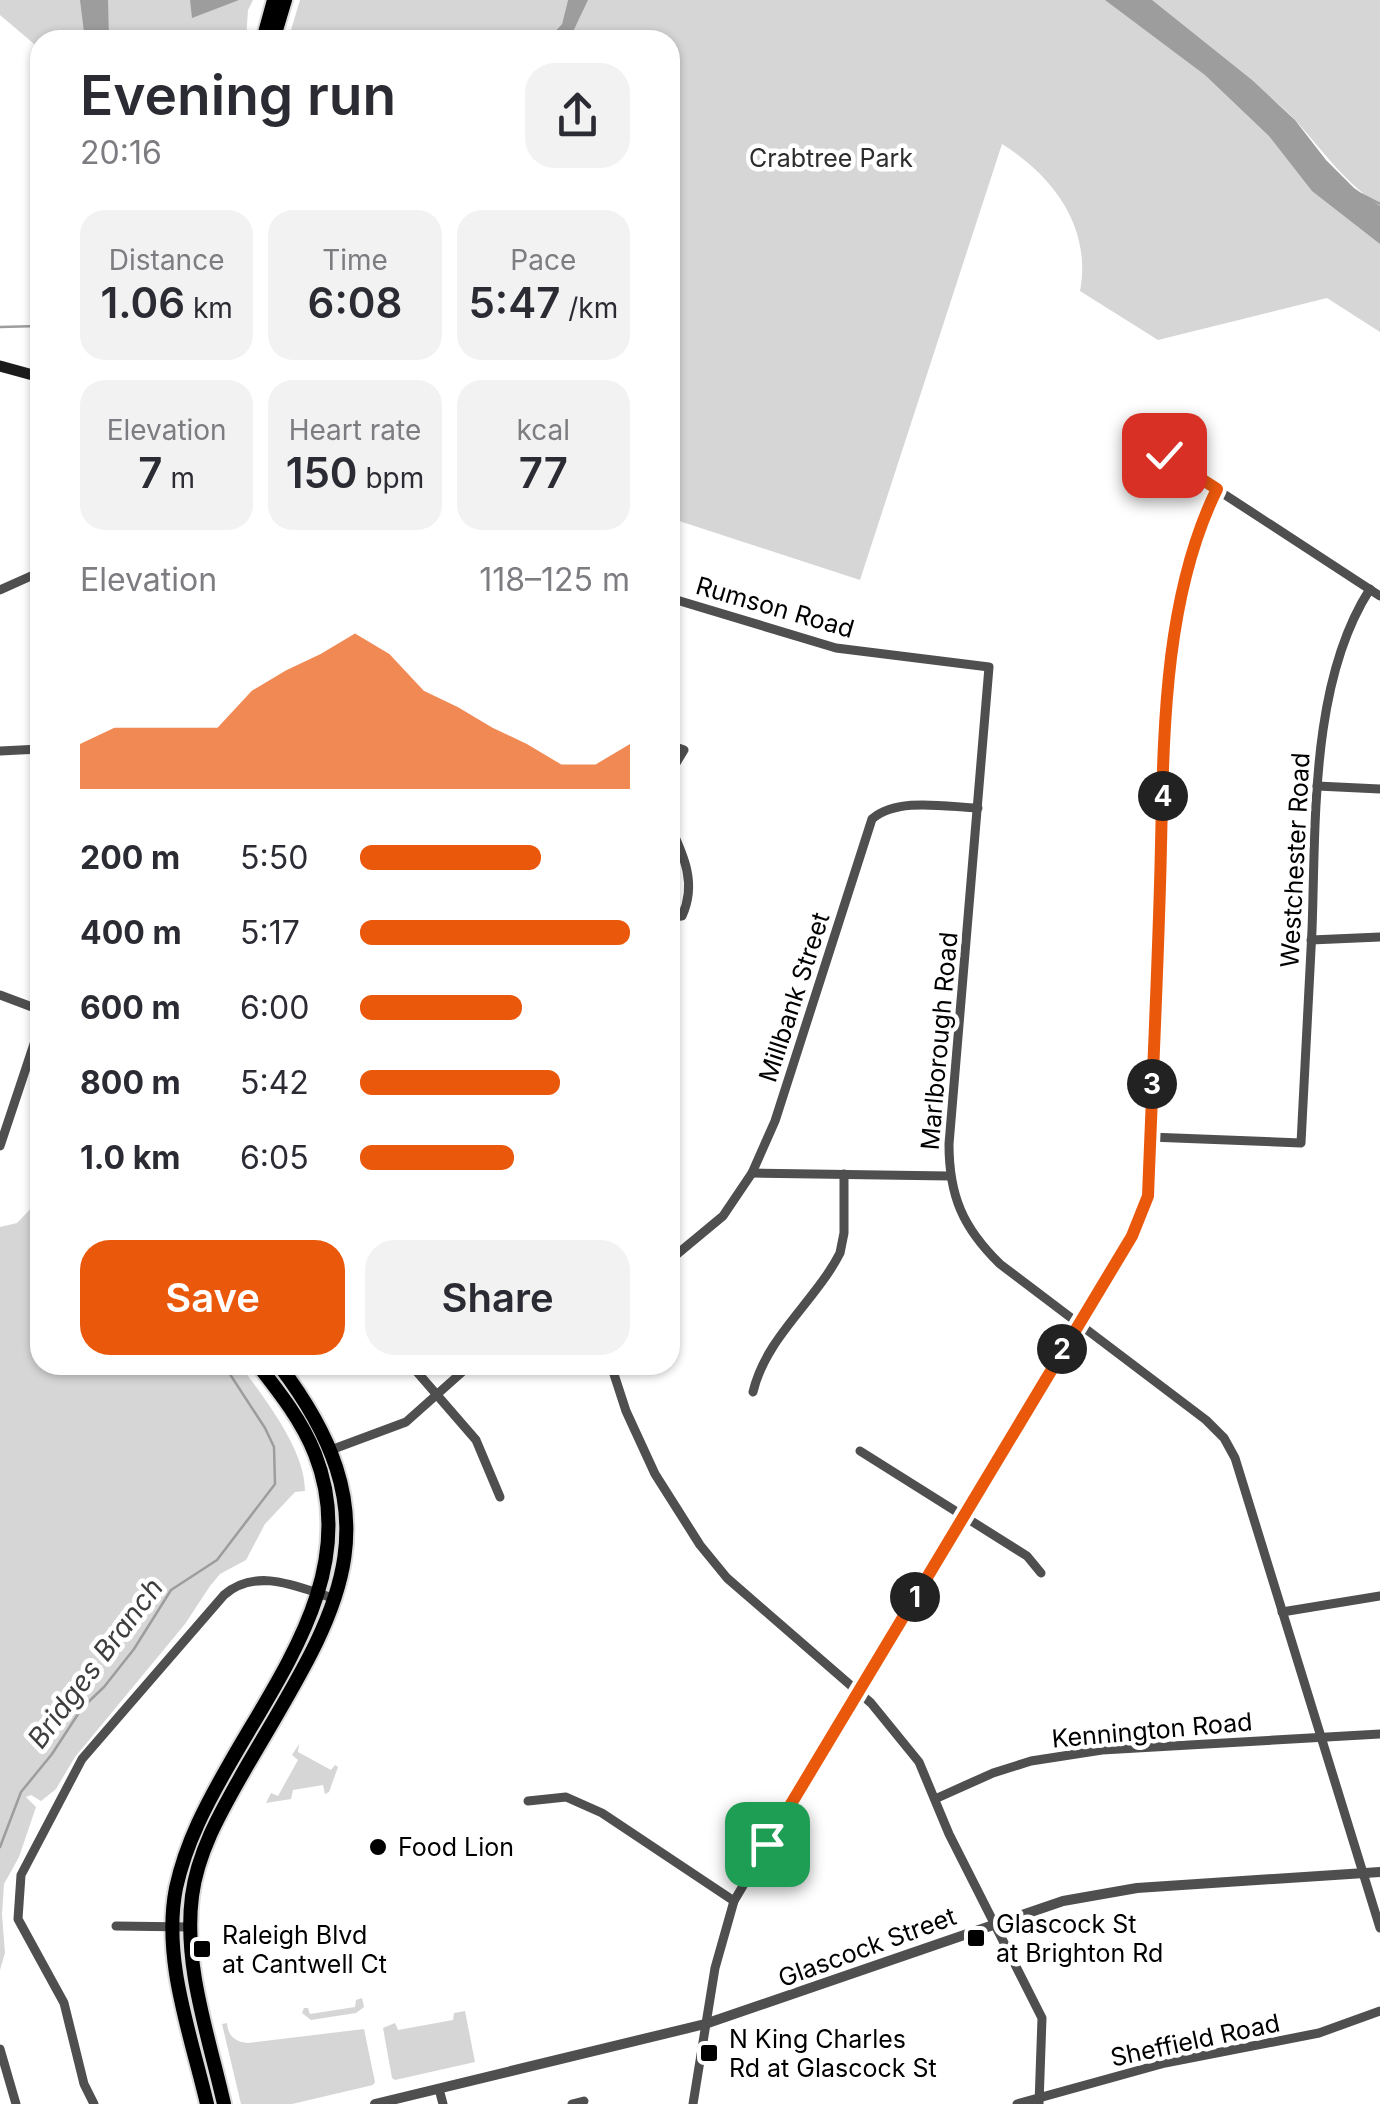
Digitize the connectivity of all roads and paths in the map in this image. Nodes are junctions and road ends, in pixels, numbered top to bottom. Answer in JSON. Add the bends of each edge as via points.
{"nodes":[{"id":1,"x":274,"y":0,"type":"edge"},
{"id":2,"x":284,"y":0,"type":"edge"},
{"id":3,"x":265,"y":30,"type":"edge"},
{"id":4,"x":276,"y":30,"type":"edge"},
{"id":5,"x":0,"y":366,"type":"edge"},
{"id":6,"x":30,"y":374,"type":"edge"},
{"id":7,"x":1164,"y":455,"type":"dead end"},
{"id":8,"x":1217,"y":489,"type":"junction"},
{"id":9,"x":30,"y":576,"type":"edge"},
{"id":10,"x":1370,"y":589,"type":"junction"},
{"id":11,"x":0,"y":590,"type":"edge"},
{"id":12,"x":1380,"y":596,"type":"edge"},
{"id":13,"x":680,"y":601,"type":"edge"},
{"id":14,"x":990,"y":667,"type":"joint"},
{"id":15,"x":30,"y":750,"type":"edge"},
{"id":16,"x":0,"y":752,"type":"edge"},
{"id":17,"x":1317,"y":786,"type":"junction"},
{"id":18,"x":1380,"y":789,"type":"edge"},
{"id":19,"x":978,"y":808,"type":"junction"},
{"id":20,"x":680,"y":859,"type":"edge"},
{"id":21,"x":680,"y":916,"type":"edge"},
{"id":22,"x":1380,"y":937,"type":"edge"},
{"id":23,"x":1311,"y":940,"type":"junction"},
{"id":24,"x":0,"y":995,"type":"edge"},
{"id":25,"x":30,"y":1006,"type":"edge"},
{"id":26,"x":30,"y":1056,"type":"edge"},
{"id":27,"x":1150,"y":1137,"type":"junction"},
{"id":28,"x":0,"y":1146,"type":"edge"},
{"id":29,"x":752,"y":1173,"type":"junction"},
{"id":30,"x":844,"y":1174,"type":"junction"},
{"id":31,"x":949,"y":1176,"type":"junction"},
{"id":32,"x":680,"y":1252,"type":"edge"},
{"id":33,"x":1077,"y":1324,"type":"junction"},
{"id":34,"x":265,"y":1375,"type":"edge"},
{"id":35,"x":286,"y":1375,"type":"edge"},
{"id":36,"x":420,"y":1375,"type":"edge"},
{"id":37,"x":460,"y":1375,"type":"edge"},
{"id":38,"x":614,"y":1375,"type":"edge"},
{"id":39,"x":753,"y":1392,"type":"dead end"},
{"id":40,"x":438,"y":1396,"type":"junction"},
{"id":41,"x":332,"y":1450,"type":"junction"},
{"id":42,"x":860,"y":1452,"type":"dead end"},
{"id":43,"x":316,"y":1455,"type":"junction"},
{"id":44,"x":500,"y":1497,"type":"dead end"},
{"id":45,"x":965,"y":1516,"type":"junction"},
{"id":46,"x":1040,"y":1574,"type":"dead end"},
{"id":47,"x":320,"y":1594,"type":"junction"},
{"id":48,"x":1380,"y":1596,"type":"edge"},
{"id":49,"x":336,"y":1599,"type":"junction"},
{"id":50,"x":1282,"y":1612,"type":"junction"},
{"id":51,"x":857,"y":1692,"type":"junction"},
{"id":52,"x":1380,"y":1734,"type":"edge"},
{"id":53,"x":1320,"y":1738,"type":"junction"},
{"id":54,"x":936,"y":1799,"type":"junction"},
{"id":55,"x":528,"y":1801,"type":"dead end"},
{"id":56,"x":1380,"y":1872,"type":"edge"},
{"id":57,"x":1362,"y":1873,"type":"junction"},
{"id":58,"x":734,"y":1901,"type":"junction"},
{"id":59,"x":993,"y":1923,"type":"junction"},
{"id":60,"x":116,"y":1926,"type":"dead end"},
{"id":61,"x":173,"y":1927,"type":"junction"},
{"id":62,"x":190,"y":1927,"type":"junction"},
{"id":63,"x":1380,"y":1928,"type":"edge"},
{"id":64,"x":1380,"y":2011,"type":"edge"},
{"id":65,"x":705,"y":2024,"type":"junction"},
{"id":66,"x":0,"y":2050,"type":"edge"},
{"id":67,"x":440,"y":2089,"type":"junction"},
{"id":68,"x":584,"y":2101,"type":"dead end"},
{"id":69,"x":1040,"y":2101,"type":"edge"},
{"id":70,"x":16,"y":2104,"type":"edge"},
{"id":71,"x":94,"y":2104,"type":"edge"},
{"id":72,"x":207,"y":2104,"type":"edge"},
{"id":73,"x":224,"y":2104,"type":"edge"},
{"id":74,"x":375,"y":2104,"type":"edge"},
{"id":75,"x":444,"y":2104,"type":"edge"},
{"id":76,"x":572,"y":2104,"type":"edge"},
{"id":77,"x":693,"y":2104,"type":"edge"},
{"id":78,"x":1017,"y":2104,"type":"edge"}],
"edges":[{"from":1,"to":3,"type":"main road"},
{"from":2,"to":4,"type":"main road"},
{"from":5,"to":6,"type":"main road"},
{"from":7,"to":8,"type":"street"},
{"from":8,"to":10,"type":"street"},
{"from":8,"to":27,"type":"street","via":[[1189,561],[1169,675]]},
{"from":9,"to":11,"type":"street"},
{"from":10,"to":12,"type":"street"},
{"from":10,"to":17,"type":"street","name":"Westchester Road","via":[[1340,653]]},
{"from":13,"to":14,"type":"street","name":"Rumson Road","via":[[836,648]]},
{"from":14,"to":19,"type":"street","name":"Marlborough Road"},
{"from":15,"to":16,"type":"street"},
{"from":17,"to":18,"type":"street"},
{"from":17,"to":23,"type":"street","name":"Westchester Road"},
{"from":19,"to":29,"type":"street","name":"Millbank Street","via":[[908,806],[872,819],[775,1121]]},
{"from":19,"to":31,"type":"street","name":"Marlborough Road"},
{"from":20,"to":21,"type":"street","via":[[690,876],[690,900]]},
{"from":22,"to":23,"type":"street"},
{"from":23,"to":27,"type":"street","name":"Westchester Road","via":[[1301,1143]]},
{"from":24,"to":25,"type":"street"},
{"from":26,"to":28,"type":"street"},
{"from":27,"to":33,"type":"street","via":[[1148,1196],[1132,1236]]},
{"from":29,"to":30,"type":"street"},
{"from":29,"to":32,"type":"street","name":"Millbank Street","via":[[723,1216]]},
{"from":30,"to":31,"type":"street"},
{"from":30,"to":39,"type":"street","via":[[840,1253],[769,1352]]},
{"from":31,"to":33,"type":"street","name":"Marlborough Road","via":[[979,1244]]},
{"from":33,"to":45,"type":"street"},
{"from":33,"to":50,"type":"street","name":"Marlborough Road","via":[[1224,1438]]},
{"from":34,"to":43,"type":"main road"},
{"from":35,"to":41,"type":"main road"},
{"from":36,"to":40,"type":"street"},
{"from":37,"to":40,"type":"street"},
{"from":38,"to":51,"type":"street","via":[[655,1474],[700,1545],[727,1578]]},
{"from":40,"to":41,"type":"street","via":[[406,1422]]},
{"from":40,"to":44,"type":"street","via":[[476,1440]]},
{"from":41,"to":43,"type":"street"},
{"from":41,"to":49,"type":"main road","via":[[346,1532]]},
{"from":42,"to":45,"type":"street"},
{"from":43,"to":47,"type":"main road","via":[[330,1532]]},
{"from":45,"to":46,"type":"street","via":[[1027,1556]]},
{"from":45,"to":51,"type":"street"},
{"from":47,"to":49,"type":"street"},
{"from":47,"to":61,"type":"main road","via":[[194,1828]]},
{"from":47,"to":71,"type":"street","via":[[268,1580],[224,1595],[82,1759],[21,1874],[18,1919],[64,2004]]},
{"from":48,"to":50,"type":"street"},
{"from":49,"to":62,"type":"main road","via":[[210,1834]]},
{"from":50,"to":53,"type":"street","name":"Marlborough Road"},
{"from":51,"to":54,"type":"street","via":[[894,1728]]},
{"from":51,"to":58,"type":"street"},
{"from":52,"to":53,"type":"street","name":"Kennington Road"},
{"from":53,"to":54,"type":"street","name":"Kennington Road","via":[[1102,1750],[1031,1761]]},
{"from":53,"to":57,"type":"street","name":"Marlborough Road"},
{"from":54,"to":59,"type":"street"},
{"from":55,"to":58,"type":"street","via":[[566,1797],[602,1812]]},
{"from":56,"to":57,"type":"street","name":"Glascock Street"},
{"from":57,"to":59,"type":"street","name":"Glascock Street","via":[[1136,1888]]},
{"from":57,"to":63,"type":"street","name":"Marlborough Road"},
{"from":58,"to":65,"type":"street"},
{"from":59,"to":65,"type":"street","name":"Glascock Street"},
{"from":59,"to":69,"type":"street","via":[[1042,2018]]},
{"from":60,"to":61,"type":"street"},
{"from":61,"to":62,"type":"street"},
{"from":61,"to":72,"type":"main road"},
{"from":62,"to":73,"type":"main road"},
{"from":64,"to":69,"type":"street","name":"Sheffield Road","via":[[1319,2033],[1165,2063]]},
{"from":65,"to":67,"type":"street","name":"Glascock Street"},
{"from":65,"to":77,"type":"street"},
{"from":66,"to":70,"type":"street"},
{"from":67,"to":74,"type":"street","name":"Glascock Street"},
{"from":67,"to":75,"type":"street"},
{"from":68,"to":76,"type":"street"},
{"from":69,"to":78,"type":"street","name":"Sheffield Road"}]}
